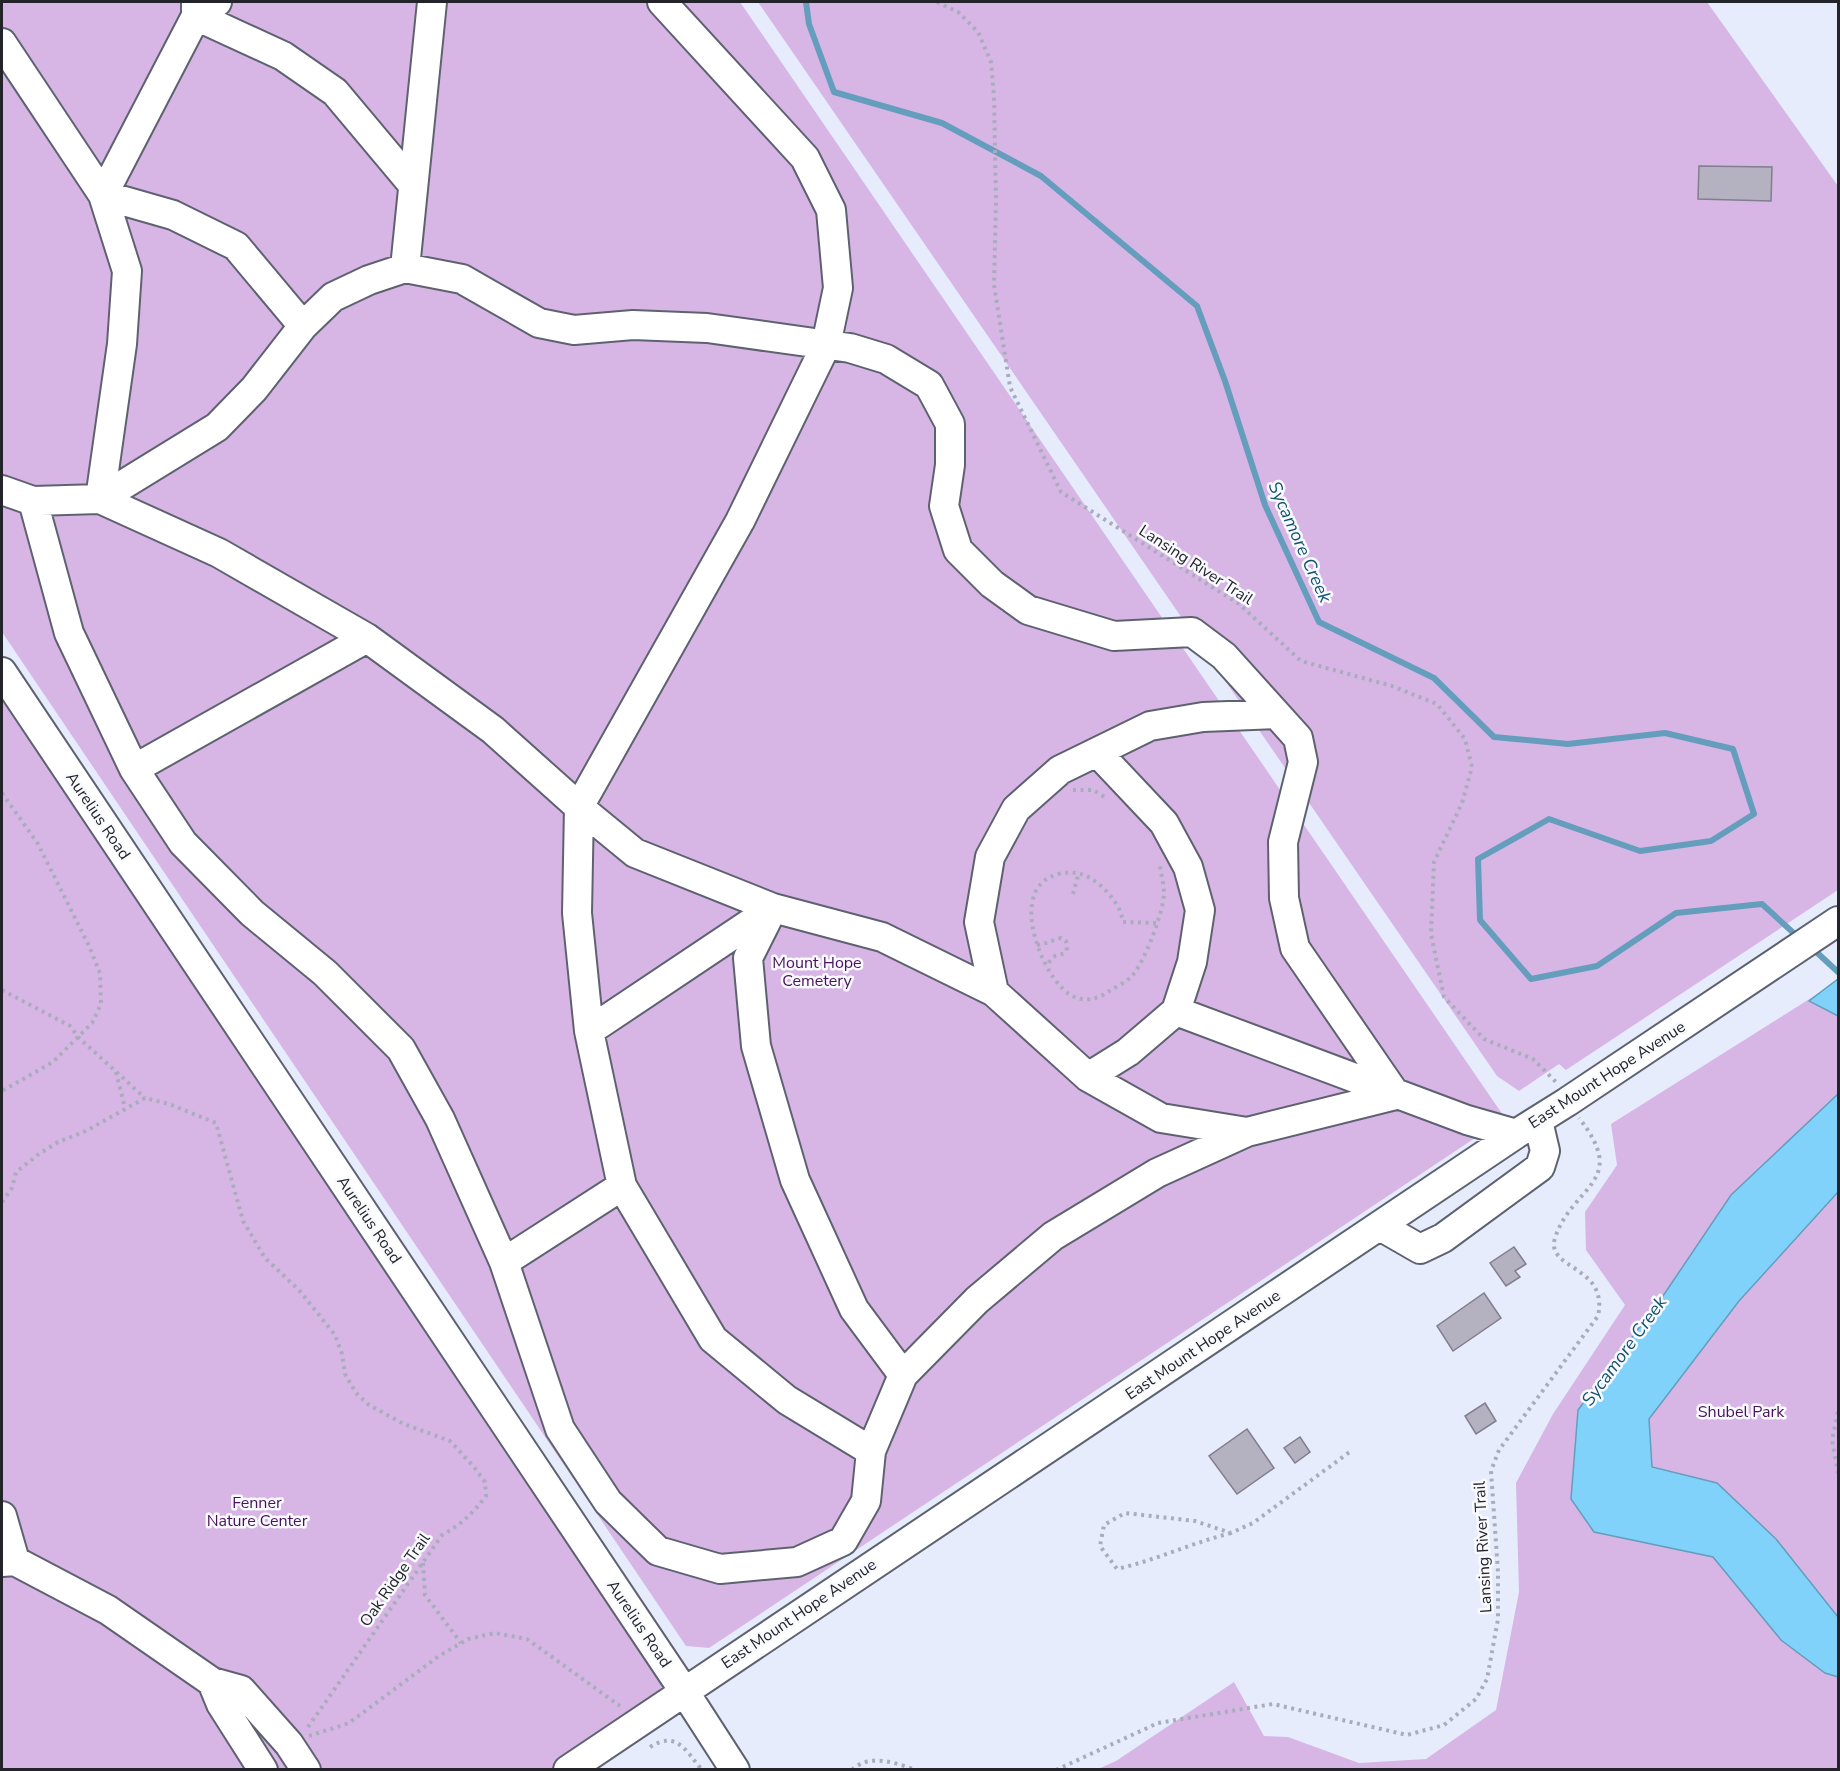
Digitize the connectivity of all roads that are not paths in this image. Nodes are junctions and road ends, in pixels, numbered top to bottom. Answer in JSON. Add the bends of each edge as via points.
{"nodes":[{"id":1,"x":432,"y":2,"type":"edge"},
{"id":2,"x":662,"y":2,"type":"edge"},
{"id":3,"x":203,"y":6,"type":"edge"},
{"id":4,"x":2,"y":43,"type":"edge"},
{"id":5,"x":414,"y":185,"type":"junction"},
{"id":6,"x":102,"y":195,"type":"junction"},
{"id":7,"x":405,"y":268,"type":"junction"},
{"id":8,"x":303,"y":326,"type":"junction"},
{"id":9,"x":826,"y":345,"type":"junction"},
{"id":10,"x":2,"y":490,"type":"edge"},
{"id":11,"x":100,"y":500,"type":"junction"},
{"id":12,"x":33,"y":501,"type":"junction"},
{"id":13,"x":368,"y":638,"type":"junction"},
{"id":14,"x":2,"y":672,"type":"edge"},
{"id":15,"x":1276,"y":714,"type":"junction"},
{"id":16,"x":1097,"y":752,"type":"junction"},
{"id":17,"x":134,"y":769,"type":"junction"},
{"id":18,"x":579,"y":807,"type":"junction"},
{"id":19,"x":773,"y":908,"type":"junction"},
{"id":20,"x":1839,"y":921,"type":"edge"},
{"id":21,"x":994,"y":992,"type":"junction"},
{"id":22,"x":1176,"y":1011,"type":"junction"},
{"id":23,"x":589,"y":1031,"type":"junction"},
{"id":24,"x":1088,"y":1077,"type":"junction"},
{"id":25,"x":1396,"y":1095,"type":"junction"},
{"id":26,"x":1527,"y":1127,"type":"junction"},
{"id":27,"x":1247,"y":1132,"type":"junction"},
{"id":28,"x":622,"y":1186,"type":"junction"},
{"id":29,"x":1380,"y":1226,"type":"junction"},
{"id":30,"x":504,"y":1262,"type":"junction"},
{"id":31,"x":903,"y":1375,"type":"junction"},
{"id":32,"x":871,"y":1451,"type":"junction"},
{"id":33,"x":2,"y":1516,"type":"edge"},
{"id":34,"x":8,"y":1561,"type":"edge"},
{"id":35,"x":212,"y":1682,"type":"junction"},
{"id":36,"x":684,"y":1691,"type":"junction"},
{"id":37,"x":262,"y":1770,"type":"edge"},
{"id":38,"x":306,"y":1770,"type":"edge"},
{"id":39,"x":568,"y":1770,"type":"edge"},
{"id":40,"x":735,"y":1770,"type":"edge"}],
"edges":[{"from":1,"to":5,"type":"street"},
{"from":2,"to":9,"type":"street","via":[[805,158],[831,210],[838,288]]},
{"from":3,"to":5,"type":"street","via":[[335,92]]},
{"from":3,"to":6,"type":"street"},
{"from":4,"to":6,"type":"street"},
{"from":5,"to":7,"type":"street"},
{"from":6,"to":8,"type":"street","via":[[173,215],[236,246]]},
{"from":6,"to":11,"type":"street","via":[[127,271],[122,344]]},
{"from":7,"to":8,"type":"street","via":[[333,297]]},
{"from":7,"to":9,"type":"street","via":[[462,279],[539,322],[574,330],[633,325],[708,328]]},
{"from":8,"to":11,"type":"street","via":[[254,389],[217,427]]},
{"from":9,"to":15,"type":"street","via":[[886,359],[929,385],[950,424],[944,506],[958,550],[992,584],[1028,610],[1114,636],[1192,632],[1224,656]]},
{"from":9,"to":18,"type":"street","via":[[740,521]]},
{"from":10,"to":12,"type":"street"},
{"from":11,"to":12,"type":"street"},
{"from":11,"to":13,"type":"street","via":[[219,553]]},
{"from":12,"to":17,"type":"street","via":[[69,633]]},
{"from":13,"to":17,"type":"street"},
{"from":13,"to":18,"type":"street","via":[[493,730]]},
{"from":14,"to":36,"type":"street","name":"Aurelius Road"},
{"from":15,"to":16,"type":"street","via":[[1203,717],[1150,726]]},
{"from":15,"to":25,"type":"street","via":[[1298,738],[1303,762],[1283,842],[1284,898],[1295,948]]},
{"from":16,"to":21,"type":"street","via":[[1060,770],[1016,809],[990,857],[979,922]]},
{"from":16,"to":22,"type":"street","via":[[1164,823],[1188,867],[1200,910],[1192,962]]},
{"from":17,"to":30,"type":"street","via":[[183,843],[252,913],[325,973],[401,1049],[440,1119]]},
{"from":18,"to":19,"type":"street","via":[[635,853]]},
{"from":18,"to":23,"type":"street","via":[[577,913]]},
{"from":19,"to":21,"type":"street","via":[[882,937]]},
{"from":19,"to":23,"type":"street"},
{"from":19,"to":31,"type":"street","via":[[748,958],[756,1046],[795,1180],[854,1309]]},
{"from":20,"to":26,"type":"street","name":"East Mount Hope Avenue"},
{"from":21,"to":24,"type":"street"},
{"from":22,"to":24,"type":"street","via":[[1128,1052]]},
{"from":22,"to":25,"type":"street"},
{"from":23,"to":28,"type":"street"},
{"from":24,"to":27,"type":"street","via":[[1161,1118]]},
{"from":25,"to":26,"type":"street","via":[[1467,1120]]},
{"from":25,"to":27,"type":"street"},
{"from":26,"to":29,"type":"street","name":"East Mount Hope Avenue"},
{"from":26,"to":29,"type":"street","via":[[1545,1151],[1540,1167],[1443,1238],[1420,1249]]},
{"from":27,"to":31,"type":"street","via":[[1157,1173],[1053,1236],[977,1300]]},
{"from":28,"to":30,"type":"street"},
{"from":28,"to":32,"type":"street","via":[[713,1339],[787,1400]]},
{"from":29,"to":36,"type":"street","name":"East Mount Hope Avenue"},
{"from":30,"to":32,"type":"street","via":[[560,1429],[608,1502],[658,1551],[720,1569],[796,1563],[843,1541],[866,1501]]},
{"from":31,"to":32,"type":"street"},
{"from":33,"to":34,"type":"street"},
{"from":34,"to":35,"type":"street","via":[[108,1610]]},
{"from":35,"to":37,"type":"street","via":[[221,1704]]},
{"from":35,"to":38,"type":"street","via":[[241,1690],[289,1744]]},
{"from":36,"to":39,"type":"street","name":"East Mount Hope Avenue"},
{"from":36,"to":40,"type":"street","name":"Aurelius Road"}]}
